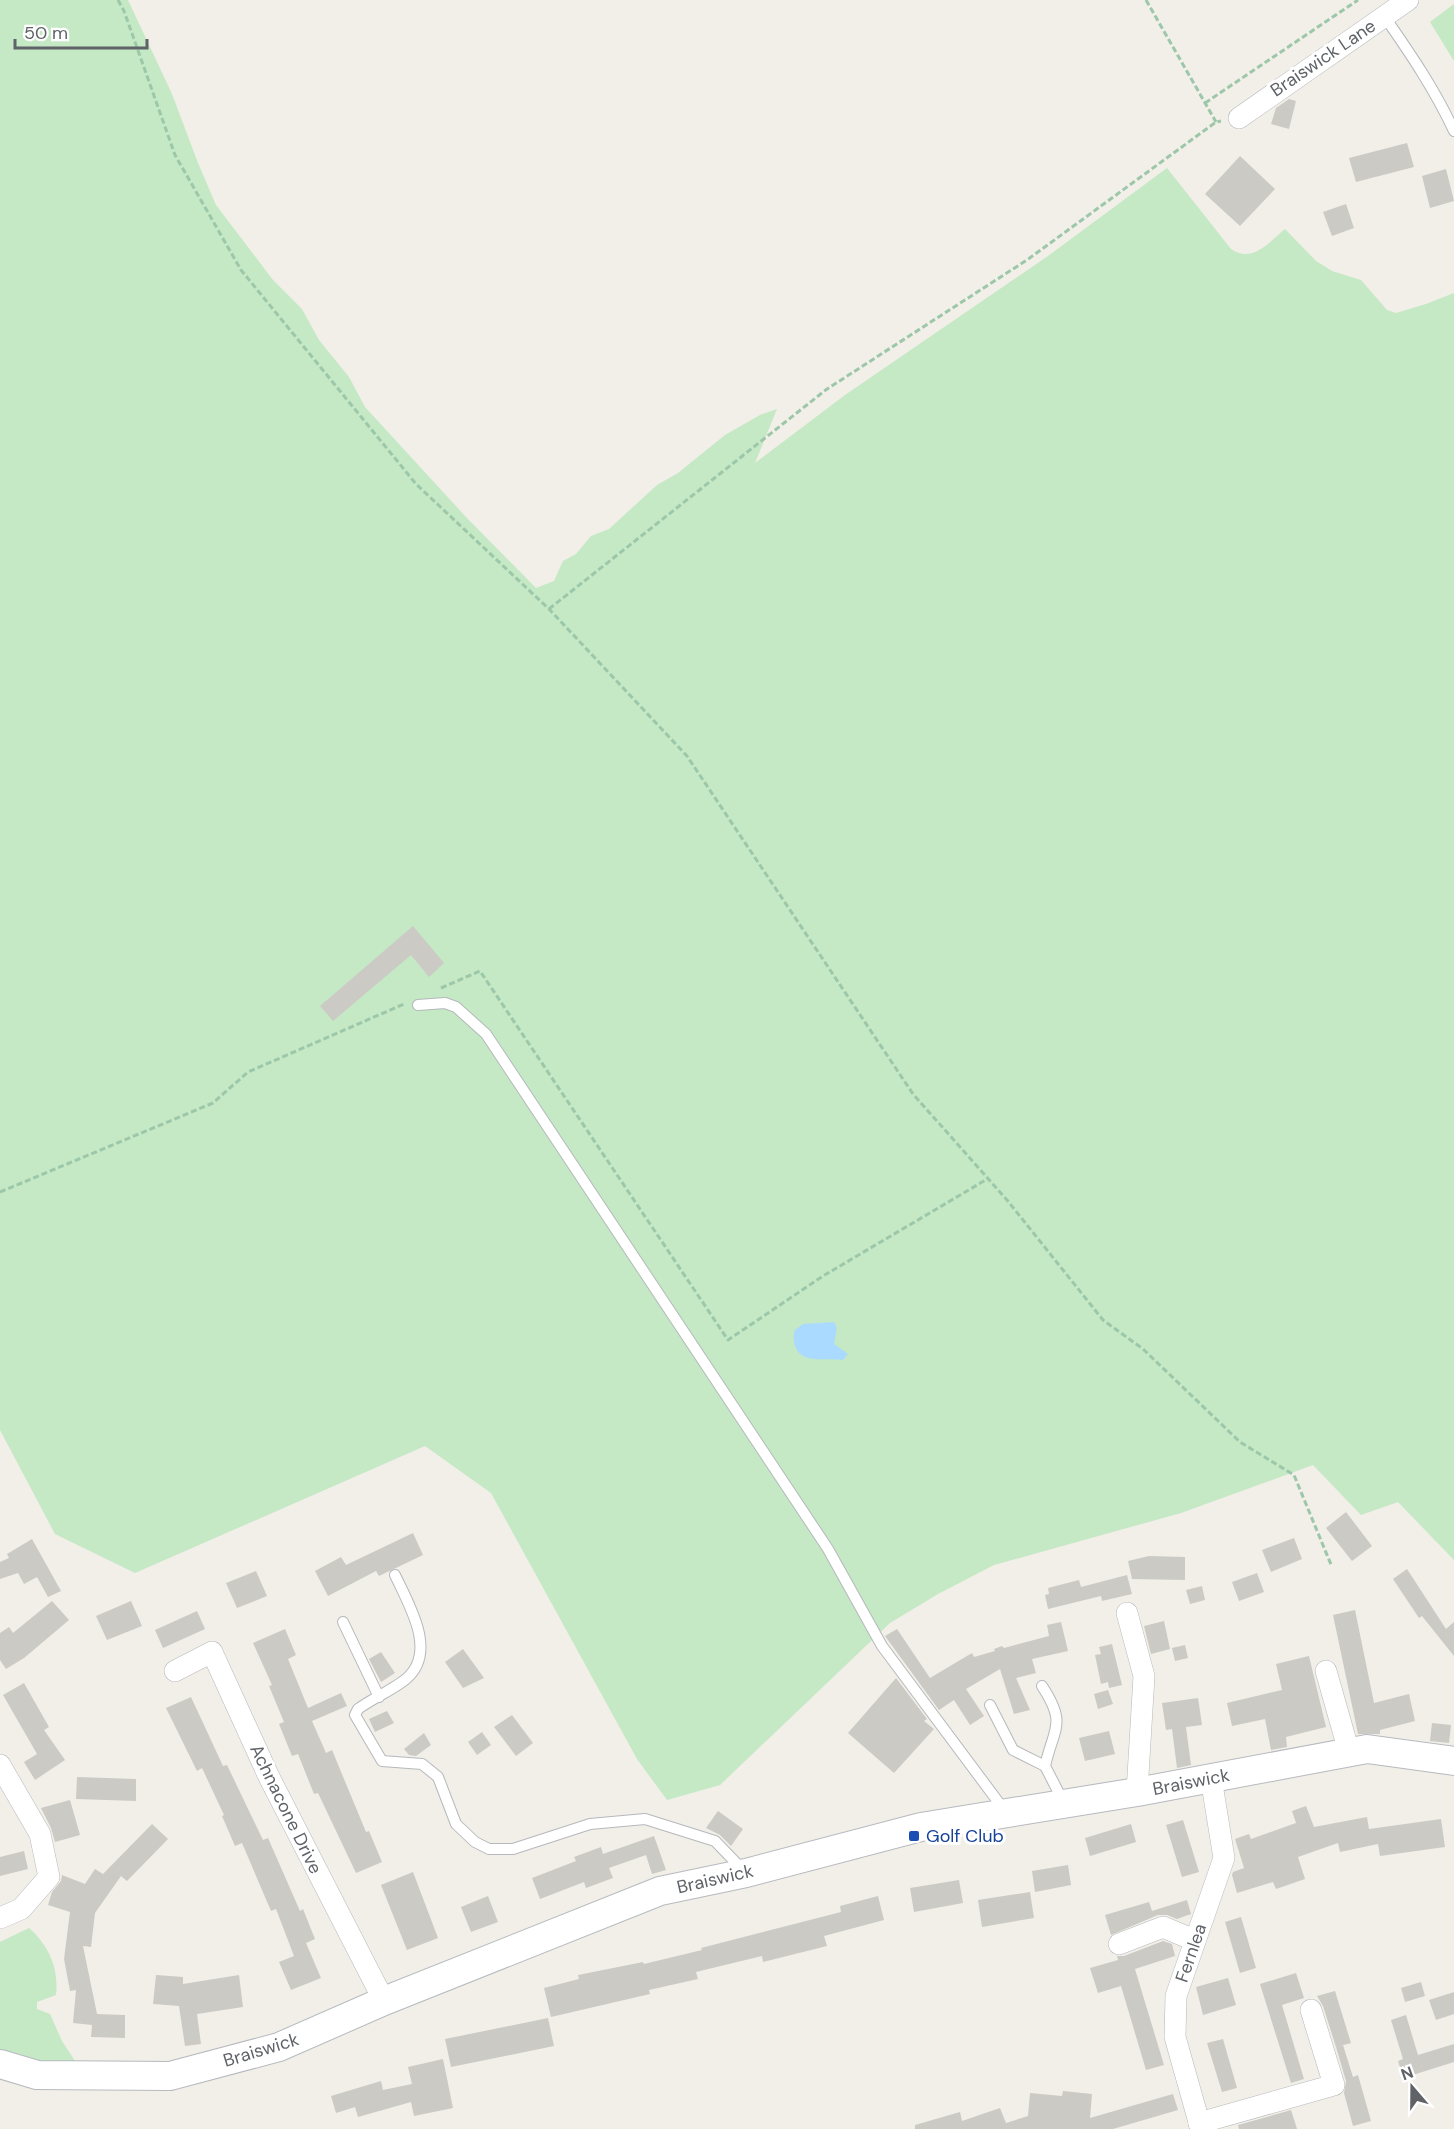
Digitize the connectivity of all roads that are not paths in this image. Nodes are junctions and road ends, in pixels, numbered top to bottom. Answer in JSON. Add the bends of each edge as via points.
{"nodes":[{"id":1,"x":1408,"y":0,"type":"edge"},
{"id":2,"x":1384,"y":16,"type":"junction"},
{"id":3,"x":1239,"y":118,"type":"road end"},
{"id":4,"x":1454,"y":131,"type":"edge"},
{"id":5,"x":418,"y":1005,"type":"dead end"},
{"id":6,"x":395,"y":1575,"type":"dead end"},
{"id":7,"x":1126,"y":1613,"type":"dead end"},
{"id":8,"x":343,"y":1622,"type":"dead end"},
{"id":9,"x":175,"y":1671,"type":"dead end"},
{"id":10,"x":1326,"y":1671,"type":"dead end"},
{"id":11,"x":1042,"y":1686,"type":"dead end"},
{"id":12,"x":379,"y":1697,"type":"junction"},
{"id":13,"x":990,"y":1705,"type":"dead end"},
{"id":14,"x":1349,"y":1752,"type":"junction"},
{"id":15,"x":1454,"y":1761,"type":"edge"},
{"id":16,"x":0,"y":1765,"type":"edge"},
{"id":17,"x":1045,"y":1766,"type":"junction"},
{"id":18,"x":1212,"y":1778,"type":"junction"},
{"id":19,"x":1137,"y":1792,"type":"junction"},
{"id":20,"x":1064,"y":1803,"type":"junction"},
{"id":21,"x":1007,"y":1813,"type":"junction"},
{"id":22,"x":746,"y":1873,"type":"junction"},
{"id":23,"x":0,"y":1918,"type":"edge"},
{"id":24,"x":1194,"y":1940,"type":"junction"},
{"id":25,"x":1119,"y":1944,"type":"dead end"},
{"id":26,"x":384,"y":2001,"type":"junction"},
{"id":27,"x":1311,"y":2010,"type":"dead end"},
{"id":28,"x":0,"y":2064,"type":"edge"},
{"id":29,"x":1200,"y":2126,"type":"edge"}],
"edges":[{"from":1,"to":2,"type":"street","name":"Braiswick Lane"},
{"from":2,"to":3,"type":"street","name":"Braiswick Lane"},
{"from":2,"to":4,"type":"lane","via":[[1408,49]]},
{"from":5,"to":21,"type":"lane","via":[[445,1003],[456,1007],[486,1034],[828,1549],[882,1646]]},
{"from":6,"to":12,"type":"lane","via":[[417,1626],[421,1653],[414,1671]]},
{"from":7,"to":19,"type":"street","via":[[1144,1676]]},
{"from":8,"to":12,"type":"lane"},
{"from":9,"to":26,"type":"street","name":"Achnacone Drive","via":[[212,1652],[269,1777]]},
{"from":10,"to":14,"type":"street"},
{"from":11,"to":17,"type":"lane","via":[[1058,1720]]},
{"from":12,"to":22,"type":"lane","via":[[355,1715],[382,1761],[422,1764],[438,1777],[456,1824],[489,1849],[513,1849],[590,1824],[645,1819],[715,1841]]},
{"from":13,"to":17,"type":"lane","via":[[1013,1750]]},
{"from":14,"to":15,"type":"main road","name":"Braiswick","via":[[1367,1749]]},
{"from":14,"to":18,"type":"main road","name":"Braiswick"},
{"from":16,"to":23,"type":"street","via":[[40,1834],[50,1876],[21,1909]]},
{"from":17,"to":20,"type":"lane"},
{"from":18,"to":19,"type":"main road","name":"Braiswick"},
{"from":18,"to":24,"type":"street","name":"Fernlea","via":[[1224,1858]]},
{"from":19,"to":20,"type":"main road","name":"Braiswick"},
{"from":20,"to":21,"type":"main road","name":"Braiswick"},
{"from":21,"to":22,"type":"main road","name":"Braiswick","via":[[911,1829]]},
{"from":22,"to":26,"type":"main road","name":"Braiswick","via":[[660,1891]]},
{"from":24,"to":25,"type":"street","via":[[1163,1927]]},
{"from":24,"to":29,"type":"street","name":"Fernlea","via":[[1176,1996],[1175,2037]]},
{"from":26,"to":28,"type":"main road","name":"Braiswick","via":[[279,2047],[170,2076],[37,2075]]},
{"from":27,"to":29,"type":"street","via":[[1334,2085]]}]}
